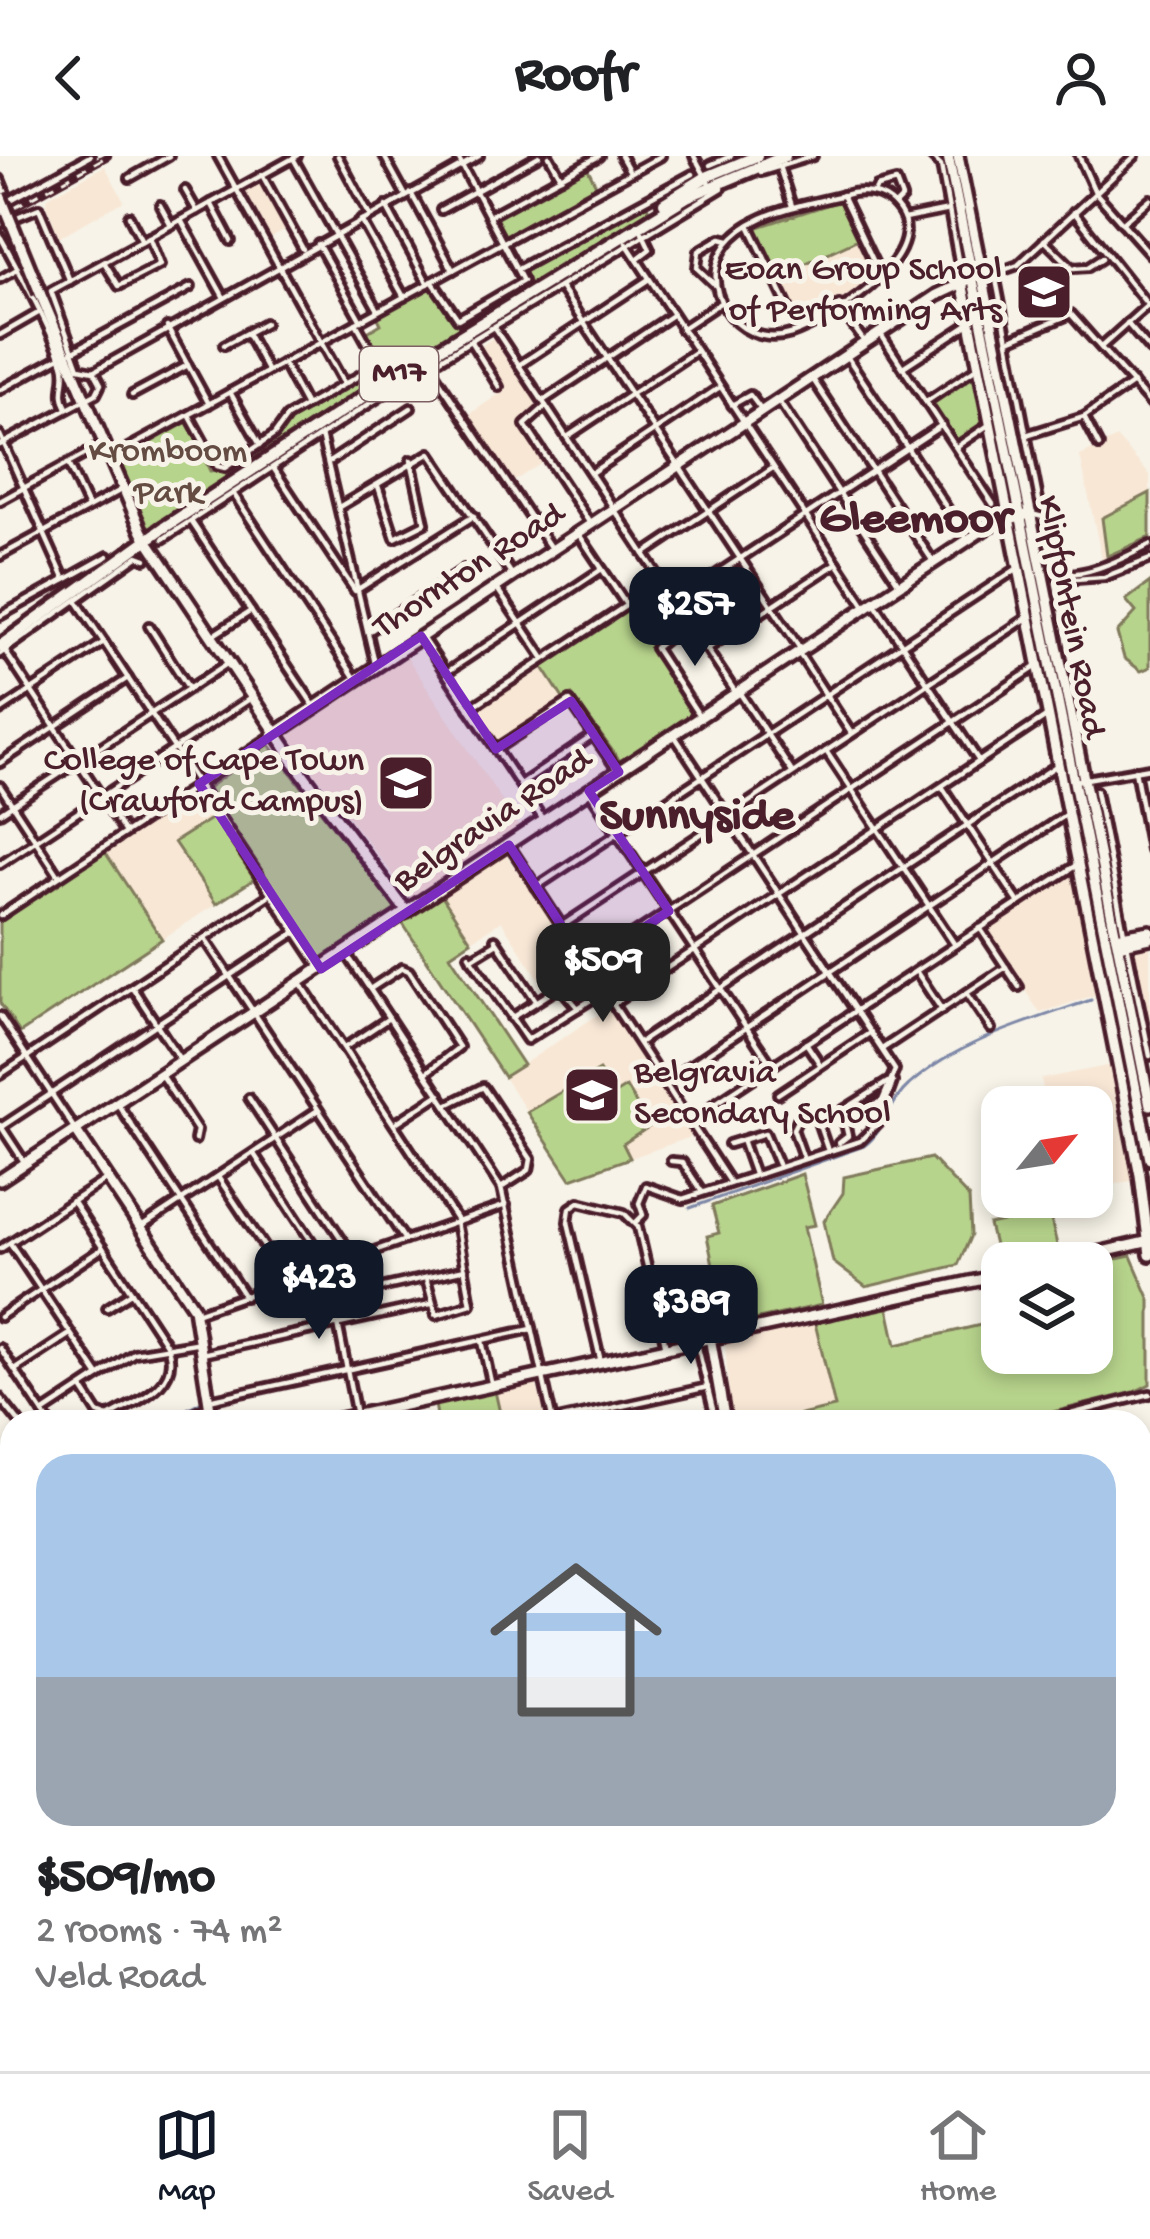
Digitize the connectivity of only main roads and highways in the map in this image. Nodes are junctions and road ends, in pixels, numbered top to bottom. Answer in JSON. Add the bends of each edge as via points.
{"nodes":[{"id":1,"x":758,"y":156,"type":"edge"},
{"id":2,"x":782,"y":161,"type":"edge"},
{"id":3,"x":705,"y":175,"type":"junction"},
{"id":4,"x":2,"y":651,"type":"edge"}],
"edges":[{"from":1,"to":3,"type":"main road","number":"M17"},
{"from":2,"to":3,"type":"main road","number":"M17"},
{"from":3,"to":4,"type":"main road","number":"M17","via":[[609,245],[146,540]]}]}
